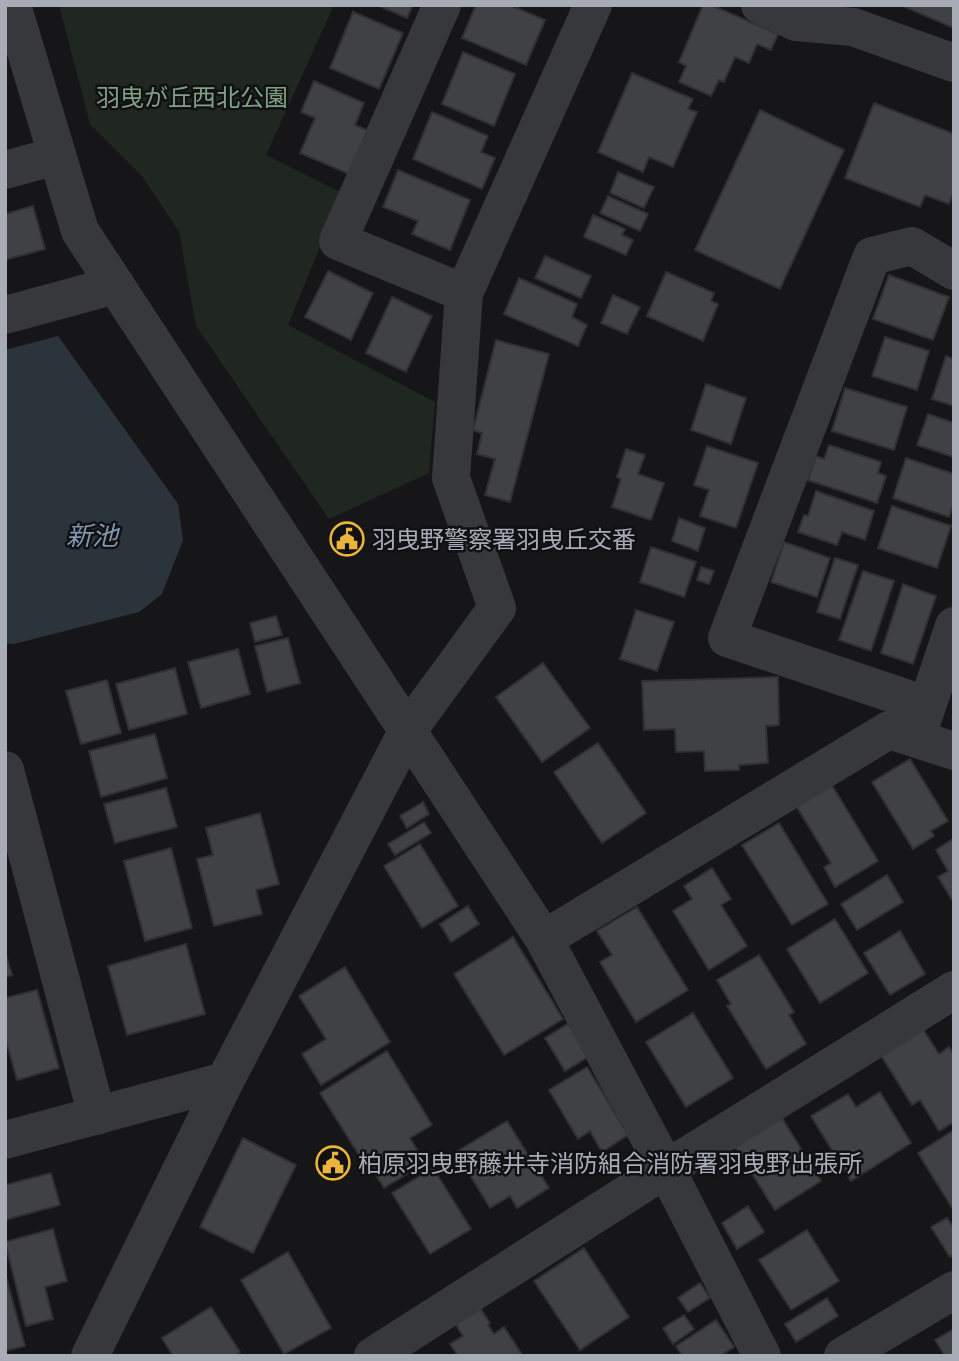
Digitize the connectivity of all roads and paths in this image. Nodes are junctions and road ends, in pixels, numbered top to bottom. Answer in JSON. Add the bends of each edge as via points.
{"nodes":[{"id":1,"x":12,"y":5,"type":"edge"},
{"id":2,"x":442,"y":5,"type":"edge"},
{"id":3,"x":593,"y":5,"type":"edge"},
{"id":4,"x":760,"y":5,"type":"edge"},
{"id":5,"x":954,"y":63,"type":"edge"},
{"id":6,"x":56,"y":156,"type":"junction"},
{"id":7,"x":5,"y":170,"type":"edge"},
{"id":8,"x":954,"y":271,"type":"edge"},
{"id":9,"x":116,"y":285,"type":"junction"},
{"id":10,"x":464,"y":293,"type":"junction"},
{"id":11,"x":5,"y":315,"type":"edge"},
{"id":12,"x":954,"y":626,"type":"edge"},
{"id":13,"x":921,"y":722,"type":"junction"},
{"id":14,"x":408,"y":730,"type":"junction"},
{"id":15,"x":954,"y":751,"type":"edge"},
{"id":16,"x":7,"y":788,"type":"edge"},
{"id":17,"x":544,"y":939,"type":"junction"},
{"id":18,"x":954,"y":990,"type":"edge"},
{"id":19,"x":225,"y":1081,"type":"junction"},
{"id":20,"x":97,"y":1116,"type":"junction"},
{"id":21,"x":5,"y":1140,"type":"edge"},
{"id":22,"x":666,"y":1168,"type":"junction"},
{"id":23,"x":954,"y":1290,"type":"edge"},
{"id":24,"x":90,"y":1356,"type":"edge"},
{"id":25,"x":374,"y":1356,"type":"edge"},
{"id":26,"x":762,"y":1356,"type":"edge"},
{"id":27,"x":843,"y":1356,"type":"edge"}],
"edges":[{"from":1,"to":6,"type":"street"},
{"from":2,"to":10,"type":"street","via":[[338,241]]},
{"from":3,"to":10,"type":"street"},
{"from":4,"to":5,"type":"street","via":[[796,22],[853,27]]},
{"from":6,"to":7,"type":"street"},
{"from":6,"to":9,"type":"street","via":[[80,231]]},
{"from":8,"to":13,"type":"street","via":[[912,246],[872,256],[727,638]]},
{"from":9,"to":11,"type":"street"},
{"from":9,"to":14,"type":"street"},
{"from":10,"to":14,"type":"street","via":[[451,478],[497,608]]},
{"from":12,"to":13,"type":"street"},
{"from":13,"to":15,"type":"street"},
{"from":13,"to":17,"type":"street","via":[[888,730]]},
{"from":14,"to":17,"type":"street"},
{"from":14,"to":19,"type":"street"},
{"from":16,"to":20,"type":"street"},
{"from":17,"to":22,"type":"street"},
{"from":18,"to":22,"type":"street"},
{"from":19,"to":20,"type":"street"},
{"from":19,"to":24,"type":"street"},
{"from":20,"to":21,"type":"street"},
{"from":22,"to":25,"type":"street"},
{"from":22,"to":26,"type":"street"},
{"from":23,"to":27,"type":"street"}]}
